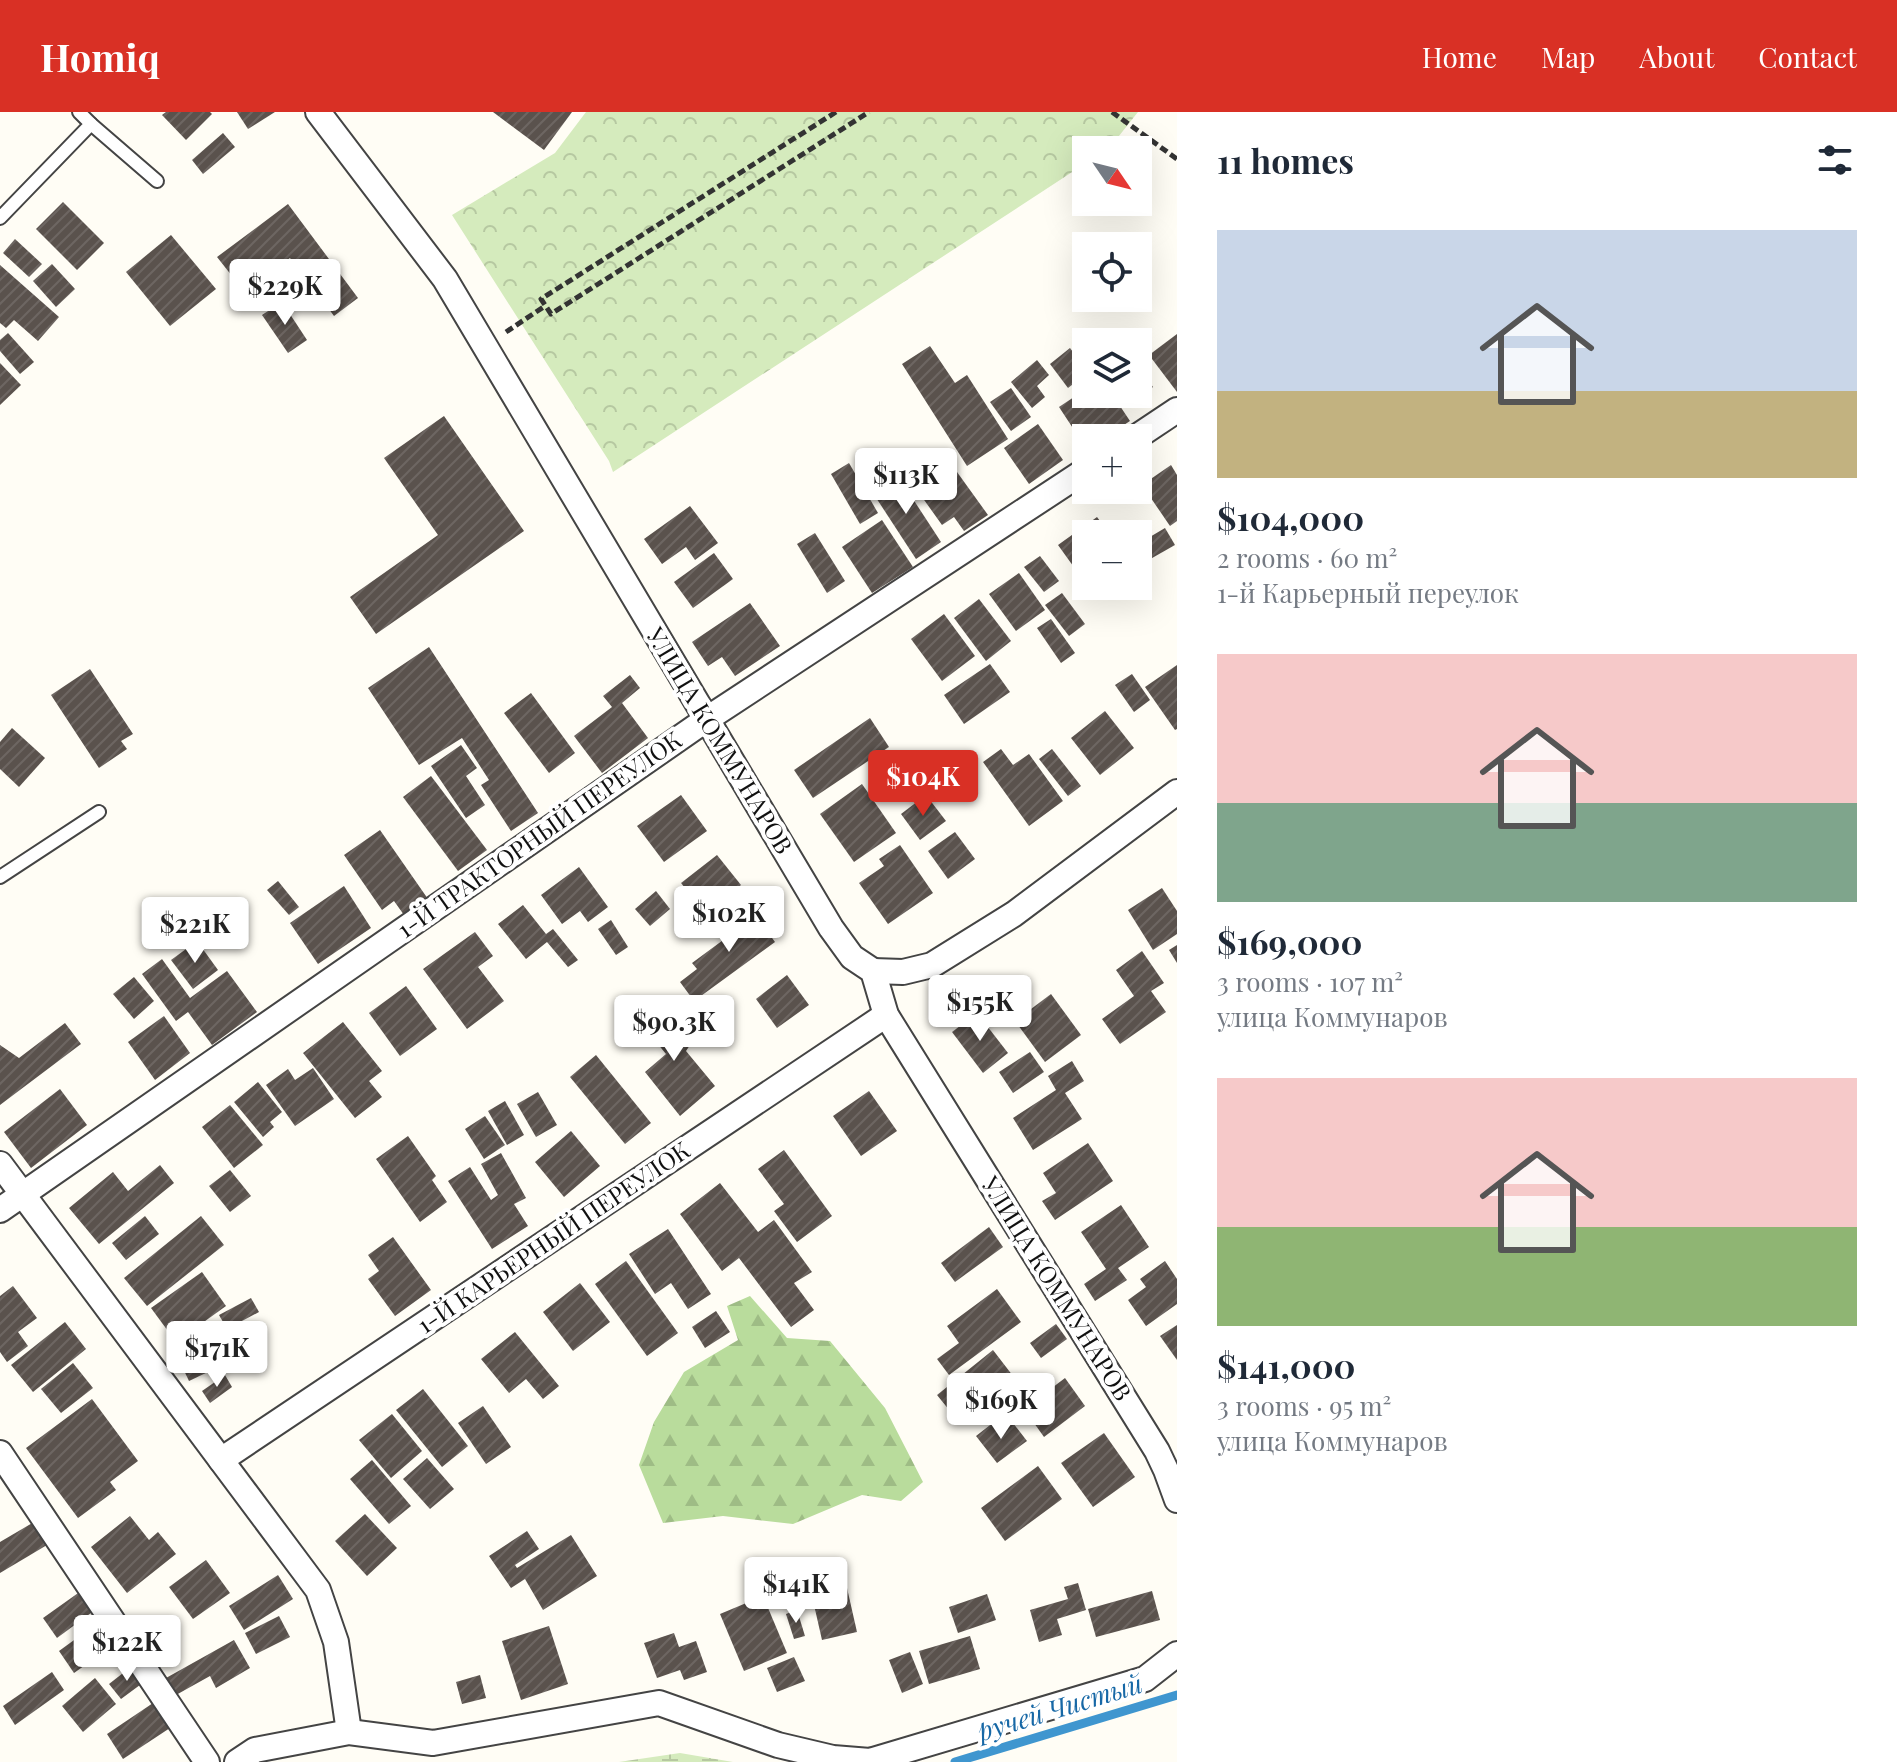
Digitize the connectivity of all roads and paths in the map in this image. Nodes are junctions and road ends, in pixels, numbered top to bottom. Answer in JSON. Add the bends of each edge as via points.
{"nodes":[{"id":1,"x":79,"y":112,"type":"edge"},
{"id":2,"x":318,"y":112,"type":"edge"},
{"id":3,"x":836,"y":112,"type":"edge"},
{"id":4,"x":869,"y":112,"type":"edge"},
{"id":5,"x":1112,"y":112,"type":"edge"},
{"id":6,"x":91,"y":124,"type":"junction"},
{"id":7,"x":1177,"y":159,"type":"edge"},
{"id":8,"x":157,"y":181,"type":"dead end"},
{"id":9,"x":0,"y":218,"type":"edge"},
{"id":10,"x":545,"y":306,"type":"junction"},
{"id":11,"x":523,"y":321,"type":"dead end"},
{"id":12,"x":1177,"y":410,"type":"edge"},
{"id":13,"x":1152,"y":427,"type":"edge"},
{"id":14,"x":1072,"y":479,"type":"edge"},
{"id":15,"x":707,"y":719,"type":"junction"},
{"id":16,"x":1177,"y":792,"type":"edge"},
{"id":17,"x":99,"y":812,"type":"dead end"},
{"id":18,"x":0,"y":877,"type":"edge"},
{"id":19,"x":873,"y":971,"type":"junction"},
{"id":20,"x":886,"y":1015,"type":"junction"},
{"id":21,"x":0,"y":1164,"type":"edge"},
{"id":22,"x":23,"y":1194,"type":"junction"},
{"id":23,"x":0,"y":1210,"type":"edge"},
{"id":24,"x":0,"y":1453,"type":"edge"},
{"id":25,"x":221,"y":1460,"type":"junction"},
{"id":26,"x":1172,"y":1472,"type":"edge"},
{"id":27,"x":1177,"y":1500,"type":"edge"},
{"id":28,"x":1177,"y":1654,"type":"edge"},
{"id":29,"x":349,"y":1732,"type":"junction"},
{"id":30,"x":207,"y":1762,"type":"edge"},
{"id":31,"x":237,"y":1762,"type":"edge"}],
"edges":[{"from":1,"to":6,"type":"lane"},
{"from":2,"to":15,"type":"street","name":"УЛИЦА КОММУНАРОВ","via":[[445,279]]},
{"from":3,"to":10,"type":"path","via":[[541,299]]},
{"from":4,"to":10,"type":"path","via":[[551,314]]},
{"from":5,"to":7,"type":"path"},
{"from":6,"to":8,"type":"lane"},
{"from":6,"to":9,"type":"lane"},
{"from":10,"to":11,"type":"path"},
{"from":12,"to":13,"type":"street"},
{"from":14,"to":15,"type":"street","name":"1-Й ТРАКТОРНЫЙ ПЕРЕУЛОК"},
{"from":15,"to":19,"type":"street","name":"УЛИЦА КОММУНАРОВ","via":[[831,928],[852,957]]},
{"from":15,"to":22,"type":"street","name":"1-Й ТРАКТОРНЫЙ ПЕРЕУЛОК"},
{"from":16,"to":19,"type":"street","via":[[1014,914],[932,965],[903,972]]},
{"from":17,"to":18,"type":"lane"},
{"from":19,"to":20,"type":"street","name":"УЛИЦА КОММУНАРОВ"},
{"from":20,"to":25,"type":"street","name":"1-Й КАРЬЕРНЫЙ ПЕРЕУЛОК"},
{"from":20,"to":26,"type":"street","name":"УЛИЦА КОММУНАРОВ"},
{"from":21,"to":22,"type":"street"},
{"from":22,"to":23,"type":"street","name":"1-Й ТРАКТОРНЫЙ ПЕРЕУЛОК"},
{"from":22,"to":25,"type":"street"},
{"from":24,"to":30,"type":"street"},
{"from":25,"to":29,"type":"street","via":[[318,1590],[336,1642]]},
{"from":26,"to":27,"type":"street","name":"УЛИЦА КОММУНАРОВ"},
{"from":28,"to":29,"type":"street","via":[[1145,1679],[870,1761],[778,1745],[659,1703],[433,1743]]},
{"from":29,"to":31,"type":"street","via":[[255,1750]]}]}
